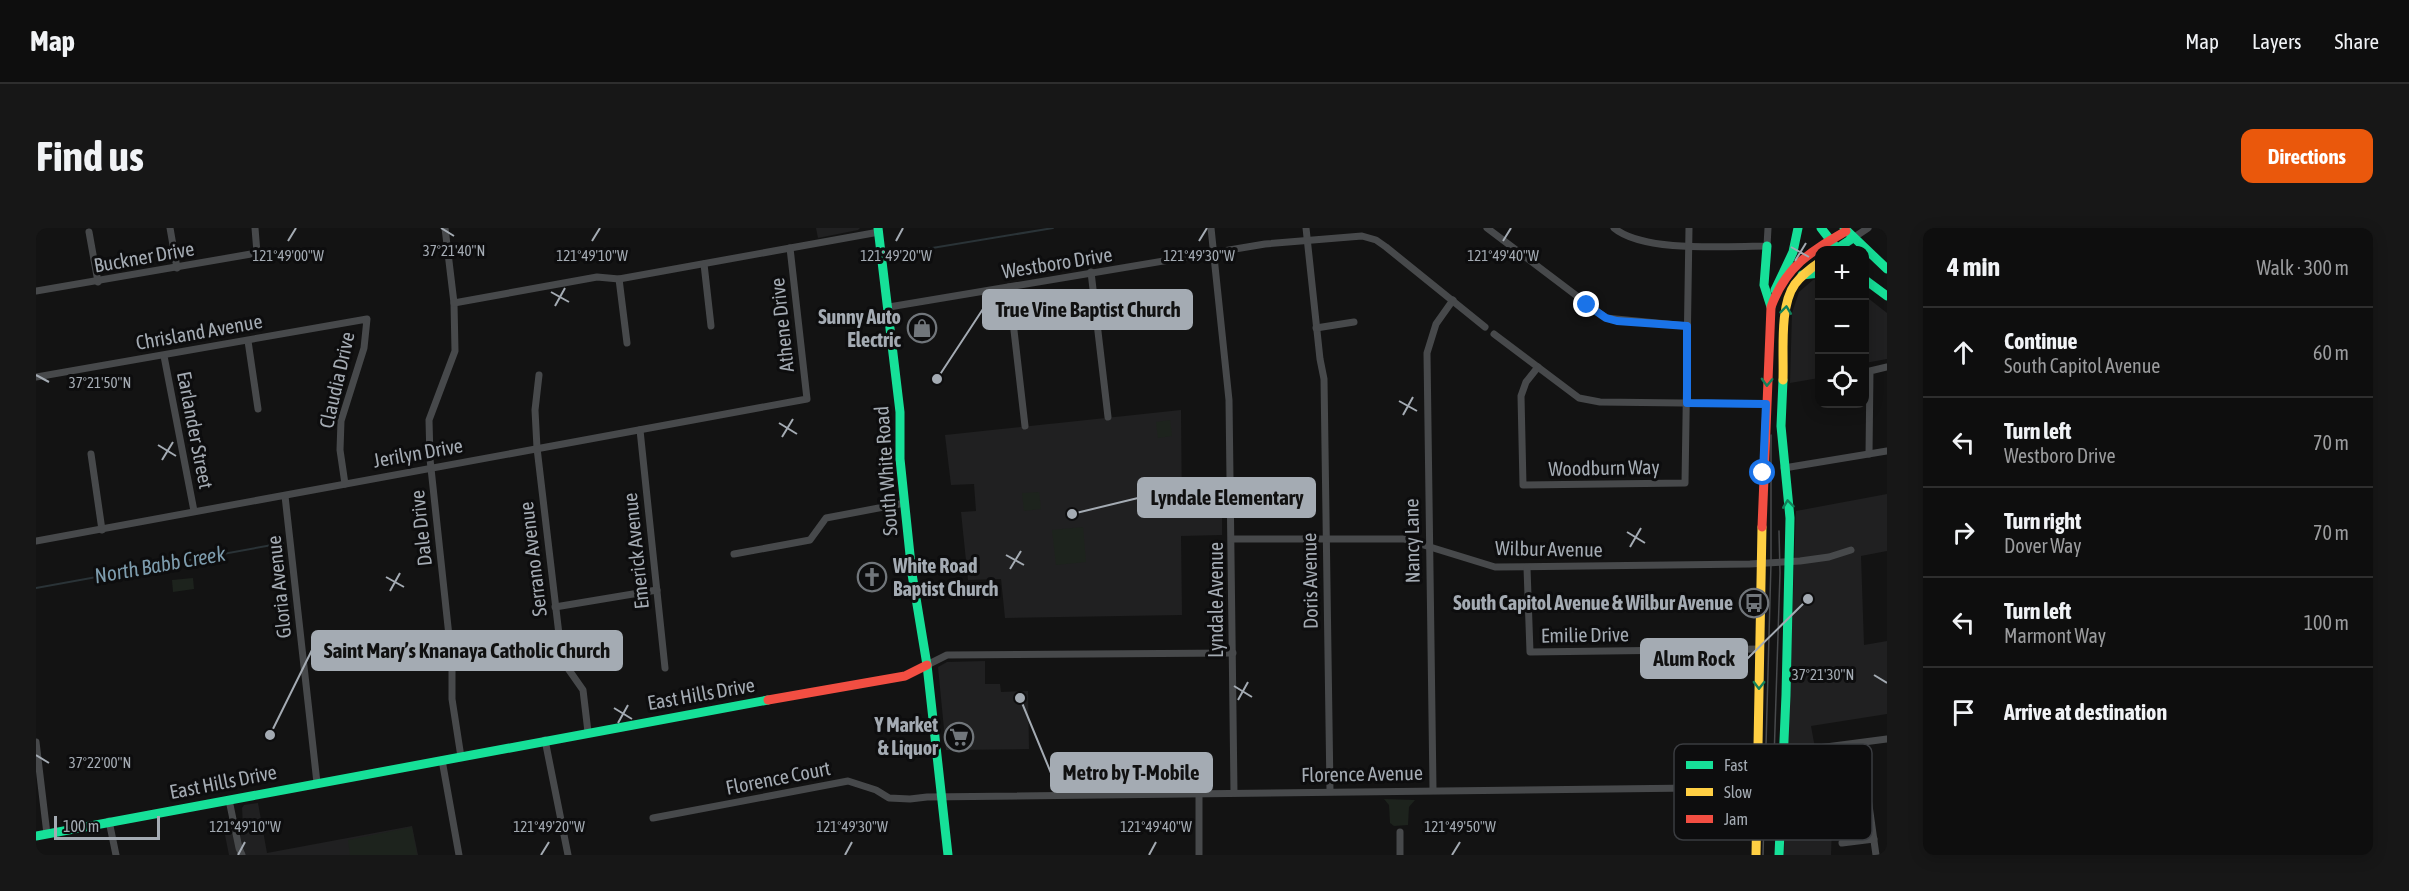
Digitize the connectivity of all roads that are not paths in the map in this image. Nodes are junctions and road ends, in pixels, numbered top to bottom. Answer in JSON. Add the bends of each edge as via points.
{"nodes":[{"id":1,"x":171,"y":228,"type":"edge"},
{"id":2,"x":255,"y":228,"type":"edge"},
{"id":3,"x":445,"y":228,"type":"edge"},
{"id":4,"x":1211,"y":228,"type":"edge"},
{"id":5,"x":1306,"y":228,"type":"edge"},
{"id":6,"x":1372,"y":228,"type":"edge"},
{"id":7,"x":1487,"y":228,"type":"edge"},
{"id":8,"x":1614,"y":228,"type":"edge"},
{"id":9,"x":1689,"y":228,"type":"edge"},
{"id":10,"x":1768,"y":228,"type":"edge"},
{"id":11,"x":1798,"y":228,"type":"edge"},
{"id":12,"x":1821,"y":228,"type":"edge"},
{"id":13,"x":1868,"y":228,"type":"edge"},
{"id":14,"x":1847,"y":229,"type":"edge"},
{"id":15,"x":878,"y":230,"type":"edge"},
{"id":16,"x":89,"y":232,"type":"dead end"},
{"id":17,"x":1369,"y":237,"type":"junction"},
{"id":18,"x":1853,"y":238,"type":"junction"},
{"id":19,"x":1308,"y":239,"type":"junction"},
{"id":20,"x":1830,"y":241,"type":"junction"},
{"id":21,"x":1689,"y":245,"type":"junction"},
{"id":22,"x":1767,"y":246,"type":"junction"},
{"id":23,"x":1834,"y":246,"type":"edge"},
{"id":24,"x":1842,"y":246,"type":"edge"},
{"id":25,"x":790,"y":248,"type":"junction"},
{"id":26,"x":1214,"y":253,"type":"junction"},
{"id":27,"x":704,"y":264,"type":"junction"},
{"id":28,"x":1815,"y":266,"type":"edge"},
{"id":29,"x":177,"y":268,"type":"junction"},
{"id":30,"x":1887,"y":269,"type":"edge"},
{"id":31,"x":1091,"y":272,"type":"junction"},
{"id":32,"x":1815,"y":274,"type":"edge"},
{"id":33,"x":1802,"y":275,"type":"junction"},
{"id":34,"x":620,"y":279,"type":"junction"},
{"id":35,"x":98,"y":282,"type":"junction"},
{"id":36,"x":1869,"y":283,"type":"edge"},
{"id":37,"x":1009,"y":287,"type":"junction"},
{"id":38,"x":1775,"y":290,"type":"junction"},
{"id":39,"x":36,"y":291,"type":"edge"},
{"id":40,"x":1887,"y":296,"type":"edge"},
{"id":41,"x":1453,"y":300,"type":"junction"},
{"id":42,"x":454,"y":303,"type":"junction"},
{"id":43,"x":890,"y":307,"type":"junction"},
{"id":44,"x":1771,"y":307,"type":"junction"},
{"id":45,"x":367,"y":319,"type":"joint"},
{"id":46,"x":1354,"y":322,"type":"dead end"},
{"id":47,"x":711,"y":326,"type":"dead end"},
{"id":48,"x":1687,"y":326,"type":"junction"},
{"id":49,"x":1485,"y":327,"type":"dead end"},
{"id":50,"x":1316,"y":328,"type":"junction"},
{"id":51,"x":1494,"y":334,"type":"dead end"},
{"id":52,"x":248,"y":341,"type":"junction"},
{"id":53,"x":627,"y":343,"type":"dead end"},
{"id":54,"x":164,"y":356,"type":"junction"},
{"id":55,"x":1538,"y":367,"type":"junction"},
{"id":56,"x":1887,"y":367,"type":"edge"},
{"id":57,"x":539,"y":375,"type":"dead end"},
{"id":58,"x":36,"y":377,"type":"edge"},
{"id":59,"x":807,"y":399,"type":"joint"},
{"id":60,"x":1687,"y":403,"type":"junction"},
{"id":61,"x":1766,"y":404,"type":"junction"},
{"id":62,"x":258,"y":409,"type":"dead end"},
{"id":63,"x":1108,"y":417,"type":"dead end"},
{"id":64,"x":1025,"y":426,"type":"dead end"},
{"id":65,"x":640,"y":430,"type":"junction"},
{"id":66,"x":537,"y":448,"type":"junction"},
{"id":67,"x":1887,"y":451,"type":"edge"},
{"id":68,"x":91,"y":454,"type":"dead end"},
{"id":69,"x":1869,"y":454,"type":"junction"},
{"id":70,"x":431,"y":468,"type":"junction"},
{"id":71,"x":1784,"y":468,"type":"junction"},
{"id":72,"x":345,"y":484,"type":"junction"},
{"id":73,"x":285,"y":496,"type":"junction"},
{"id":74,"x":905,"y":503,"type":"junction"},
{"id":75,"x":194,"y":511,"type":"junction"},
{"id":76,"x":102,"y":530,"type":"junction"},
{"id":77,"x":1326,"y":538,"type":"junction"},
{"id":78,"x":1232,"y":539,"type":"junction"},
{"id":79,"x":36,"y":541,"type":"edge"},
{"id":80,"x":1429,"y":546,"type":"junction"},
{"id":81,"x":1851,"y":550,"type":"dead end"},
{"id":82,"x":734,"y":554,"type":"dead end"},
{"id":83,"x":1789,"y":562,"type":"junction"},
{"id":84,"x":1761,"y":564,"type":"junction"},
{"id":85,"x":1527,"y":568,"type":"junction"},
{"id":86,"x":657,"y":590,"type":"junction"},
{"id":87,"x":555,"y":606,"type":"junction"},
{"id":88,"x":1760,"y":649,"type":"junction"},
{"id":89,"x":1233,"y":652,"type":"junction"},
{"id":90,"x":927,"y":665,"type":"junction"},
{"id":91,"x":665,"y":668,"type":"dead end"},
{"id":92,"x":588,"y":732,"type":"junction"},
{"id":93,"x":1887,"y":739,"type":"edge"},
{"id":94,"x":544,"y":740,"type":"junction"},
{"id":95,"x":36,"y":742,"type":"edge"},
{"id":96,"x":1758,"y":744,"type":"edge"},
{"id":97,"x":1784,"y":744,"type":"edge"},
{"id":98,"x":1849,"y":744,"type":"edge"},
{"id":99,"x":460,"y":757,"type":"junction"},
{"id":100,"x":442,"y":760,"type":"junction"},
{"id":101,"x":317,"y":783,"type":"junction"},
{"id":102,"x":1674,"y":787,"type":"edge"},
{"id":103,"x":1433,"y":789,"type":"junction"},
{"id":104,"x":1330,"y":791,"type":"junction"},
{"id":105,"x":1234,"y":792,"type":"junction"},
{"id":106,"x":1199,"y":793,"type":"junction"},
{"id":107,"x":942,"y":796,"type":"junction"},
{"id":108,"x":229,"y":800,"type":"junction"},
{"id":109,"x":653,"y":818,"type":"dead end"},
{"id":110,"x":109,"y":820,"type":"junction"},
{"id":111,"x":1872,"y":826,"type":"edge"},
{"id":112,"x":1400,"y":832,"type":"dead end"},
{"id":113,"x":47,"y":834,"type":"junction"},
{"id":114,"x":36,"y":836,"type":"edge"},
{"id":115,"x":1874,"y":839,"type":"joint"},
{"id":116,"x":1756,"y":840,"type":"edge"},
{"id":117,"x":1780,"y":840,"type":"edge"},
{"id":118,"x":1866,"y":840,"type":"edge"},
{"id":119,"x":1842,"y":843,"type":"dead end"},
{"id":120,"x":116,"y":855,"type":"edge"},
{"id":121,"x":242,"y":855,"type":"edge"},
{"id":122,"x":459,"y":855,"type":"edge"},
{"id":123,"x":568,"y":855,"type":"edge"},
{"id":124,"x":948,"y":855,"type":"edge"},
{"id":125,"x":1199,"y":855,"type":"edge"},
{"id":126,"x":1400,"y":855,"type":"edge"},
{"id":127,"x":1756,"y":855,"type":"edge"},
{"id":128,"x":1779,"y":855,"type":"edge"},
{"id":129,"x":1876,"y":855,"type":"edge"}],
"edges":[{"from":1,"to":29,"type":"street"},
{"from":2,"to":29,"type":"street","name":"Buckner Drive","via":[[257,253]]},
{"from":3,"to":42,"type":"street","name":"Dale Drive"},
{"from":4,"to":26,"type":"street","name":"Lyndale Avenue"},
{"from":5,"to":19,"type":"street","name":"Doris Avenue"},
{"from":6,"to":17,"type":"street"},
{"from":7,"to":48,"type":"street","via":[[1606,318]]},
{"from":8,"to":21,"type":"street","via":[[1644,242]]},
{"from":9,"to":21,"type":"street"},
{"from":10,"to":22,"type":"street"},
{"from":11,"to":38,"type":"main road","via":[[1795,249]]},
{"from":12,"to":20,"type":"main road"},
{"from":13,"to":18,"type":"street"},
{"from":14,"to":18,"type":"main road"},
{"from":14,"to":20,"type":"main road"},
{"from":15,"to":25,"type":"street"},
{"from":15,"to":43,"type":"main road","name":"South White Road"},
{"from":16,"to":35,"type":"street"},
{"from":17,"to":19,"type":"street","name":"Westboro Drive"},
{"from":17,"to":41,"type":"street"},
{"from":18,"to":24,"type":"main road"},
{"from":18,"to":30,"type":"main road"},
{"from":19,"to":26,"type":"street","name":"Westboro Drive"},
{"from":19,"to":50,"type":"street","name":"Doris Avenue"},
{"from":20,"to":23,"type":"main road"},
{"from":20,"to":38,"type":"main road","via":[[1799,261]]},
{"from":21,"to":22,"type":"street"},
{"from":21,"to":48,"type":"street"},
{"from":22,"to":44,"type":"main road","via":[[1764,288]]},
{"from":25,"to":27,"type":"street"},
{"from":25,"to":59,"type":"street","name":"Athene Drive"},
{"from":26,"to":31,"type":"street","name":"Westboro Drive"},
{"from":26,"to":78,"type":"street","name":"Lyndale Avenue","via":[[1229,400]]},
{"from":27,"to":34,"type":"street"},
{"from":27,"to":47,"type":"street"},
{"from":28,"to":33,"type":"main road"},
{"from":29,"to":35,"type":"street","name":"Buckner Drive"},
{"from":31,"to":37,"type":"street","name":"Westboro Drive"},
{"from":31,"to":63,"type":"street"},
{"from":32,"to":33,"type":"main road"},
{"from":71,"to":33,"type":"main road","one_way":true,"via":[[1781,426],[1785,314],[1788,296]]},
{"from":34,"to":42,"type":"street","via":[[597,278]]},
{"from":34,"to":53,"type":"street"},
{"from":35,"to":39,"type":"street","name":"Buckner Drive"},
{"from":36,"to":40,"type":"main road"},
{"from":37,"to":43,"type":"street","name":"Westboro Drive"},
{"from":37,"to":64,"type":"street"},
{"from":38,"to":44,"type":"main road"},
{"from":41,"to":49,"type":"street"},
{"from":41,"to":80,"type":"street","name":"Nancy Lane","via":[[1436,324],[1427,353]]},
{"from":42,"to":70,"type":"street","name":"Dale Drive","via":[[455,351],[429,420]]},
{"from":43,"to":74,"type":"main road","name":"South White Road"},
{"from":44,"to":61,"type":"main road","one_way":true},
{"from":45,"to":52,"type":"street","name":"Chrisland Avenue"},
{"from":45,"to":72,"type":"street","name":"Claudia Drive","via":[[364,348],[341,421]]},
{"from":46,"to":50,"type":"street"},
{"from":48,"to":60,"type":"street"},
{"from":50,"to":77,"type":"street","name":"Doris Avenue","via":[[1324,379]]},
{"from":51,"to":55,"type":"street"},
{"from":52,"to":54,"type":"street","name":"Chrisland Avenue"},
{"from":52,"to":62,"type":"street"},
{"from":54,"to":58,"type":"street","name":"Chrisland Avenue"},
{"from":54,"to":75,"type":"street","name":"Earlander Street"},
{"from":55,"to":60,"type":"street","via":[[1579,398],[1600,402]]},
{"from":55,"to":60,"type":"street","name":"Woodburn Way","via":[[1521,396],[1522,485],[1685,483]]},
{"from":56,"to":69,"type":"street","via":[[1870,371]]},
{"from":57,"to":66,"type":"street","name":"Serrano Avenue","via":[[535,410]]},
{"from":59,"to":65,"type":"street","name":"Jerilyn Drive"},
{"from":60,"to":61,"type":"street"},
{"from":61,"to":84,"type":"main road"},
{"from":65,"to":66,"type":"street","name":"Jerilyn Drive"},
{"from":65,"to":86,"type":"street","name":"Emerick Avenue"},
{"from":66,"to":70,"type":"street","name":"Jerilyn Drive"},
{"from":66,"to":87,"type":"street","name":"Serrano Avenue"},
{"from":67,"to":69,"type":"street"},
{"from":68,"to":76,"type":"street"},
{"from":69,"to":71,"type":"street"},
{"from":70,"to":72,"type":"street","name":"Jerilyn Drive"},
{"from":70,"to":99,"type":"street","name":"Dale Drive"},
{"from":83,"to":71,"type":"main road","one_way":true,"via":[[1790,518]]},
{"from":72,"to":73,"type":"street","name":"Jerilyn Drive"},
{"from":73,"to":75,"type":"street","name":"Jerilyn Drive"},
{"from":73,"to":101,"type":"street","name":"Gloria Avenue"},
{"from":74,"to":82,"type":"street","via":[[826,518],[810,540],[800,544]]},
{"from":74,"to":90,"type":"main road","name":"South White Road"},
{"from":75,"to":76,"type":"street","name":"Jerilyn Drive"},
{"from":76,"to":79,"type":"street","name":"Jerilyn Drive"},
{"from":77,"to":78,"type":"street","name":"Wilbur Avenue"},
{"from":77,"to":80,"type":"street","name":"Wilbur Avenue","via":[[1404,539]]},
{"from":77,"to":104,"type":"street","name":"Doris Avenue"},
{"from":78,"to":89,"type":"street","name":"Lyndale Avenue"},
{"from":80,"to":85,"type":"street","name":"Wilbur Avenue","via":[[1495,567]]},
{"from":80,"to":103,"type":"street","name":"Nancy Lane"},
{"from":81,"to":83,"type":"street","name":"Wilbur Avenue"},
{"from":83,"to":84,"type":"street","name":"Wilbur Avenue"},
{"from":83,"to":97,"type":"main road"},
{"from":84,"to":85,"type":"street","name":"Wilbur Avenue"},
{"from":84,"to":88,"type":"main road"},
{"from":85,"to":88,"type":"street","name":"Emilie Drive","via":[[1530,652]]},
{"from":86,"to":87,"type":"street"},
{"from":86,"to":91,"type":"street","name":"Emerick Avenue"},
{"from":87,"to":92,"type":"street","name":"Serrano Avenue","via":[[562,660],[583,690]]},
{"from":88,"to":96,"type":"main road","one_way":true},
{"from":89,"to":90,"type":"street","name":"East Hills Drive","via":[[947,655]]},
{"from":89,"to":105,"type":"street","name":"Lyndale Avenue"},
{"from":90,"to":92,"type":"main road","name":"East Hills Drive","via":[[905,676]]},
{"from":90,"to":107,"type":"main road","name":"South White Road"},
{"from":92,"to":94,"type":"main road","name":"East Hills Drive"},
{"from":93,"to":98,"type":"street"},
{"from":94,"to":99,"type":"main road","name":"East Hills Drive"},
{"from":94,"to":123,"type":"street"},
{"from":95,"to":113,"type":"street"},
{"from":99,"to":100,"type":"main road","name":"East Hills Drive"},
{"from":100,"to":101,"type":"main road","name":"East Hills Drive"},
{"from":100,"to":122,"type":"street"},
{"from":101,"to":108,"type":"main road","name":"East Hills Drive"},
{"from":102,"to":103,"type":"street","name":"Florence Avenue"},
{"from":103,"to":104,"type":"street","name":"Florence Avenue"},
{"from":104,"to":105,"type":"street","name":"Florence Avenue"},
{"from":105,"to":106,"type":"street","name":"Florence Avenue"},
{"from":106,"to":107,"type":"street","name":"Florence Avenue"},
{"from":106,"to":125,"type":"street"},
{"from":107,"to":109,"type":"street","name":"Florence Court","via":[[889,798],[848,781]]},
{"from":107,"to":124,"type":"main road","name":"South White Road"},
{"from":108,"to":110,"type":"main road","name":"East Hills Drive"},
{"from":108,"to":121,"type":"street"},
{"from":110,"to":113,"type":"main road","name":"East Hills Drive"},
{"from":110,"to":120,"type":"street"},
{"from":111,"to":115,"type":"street"},
{"from":112,"to":126,"type":"street"},
{"from":113,"to":114,"type":"main road","name":"East Hills Drive"},
{"from":115,"to":129,"type":"street"},
{"from":116,"to":127,"type":"main road"},
{"from":117,"to":128,"type":"main road"},
{"from":118,"to":119,"type":"street"}]}
